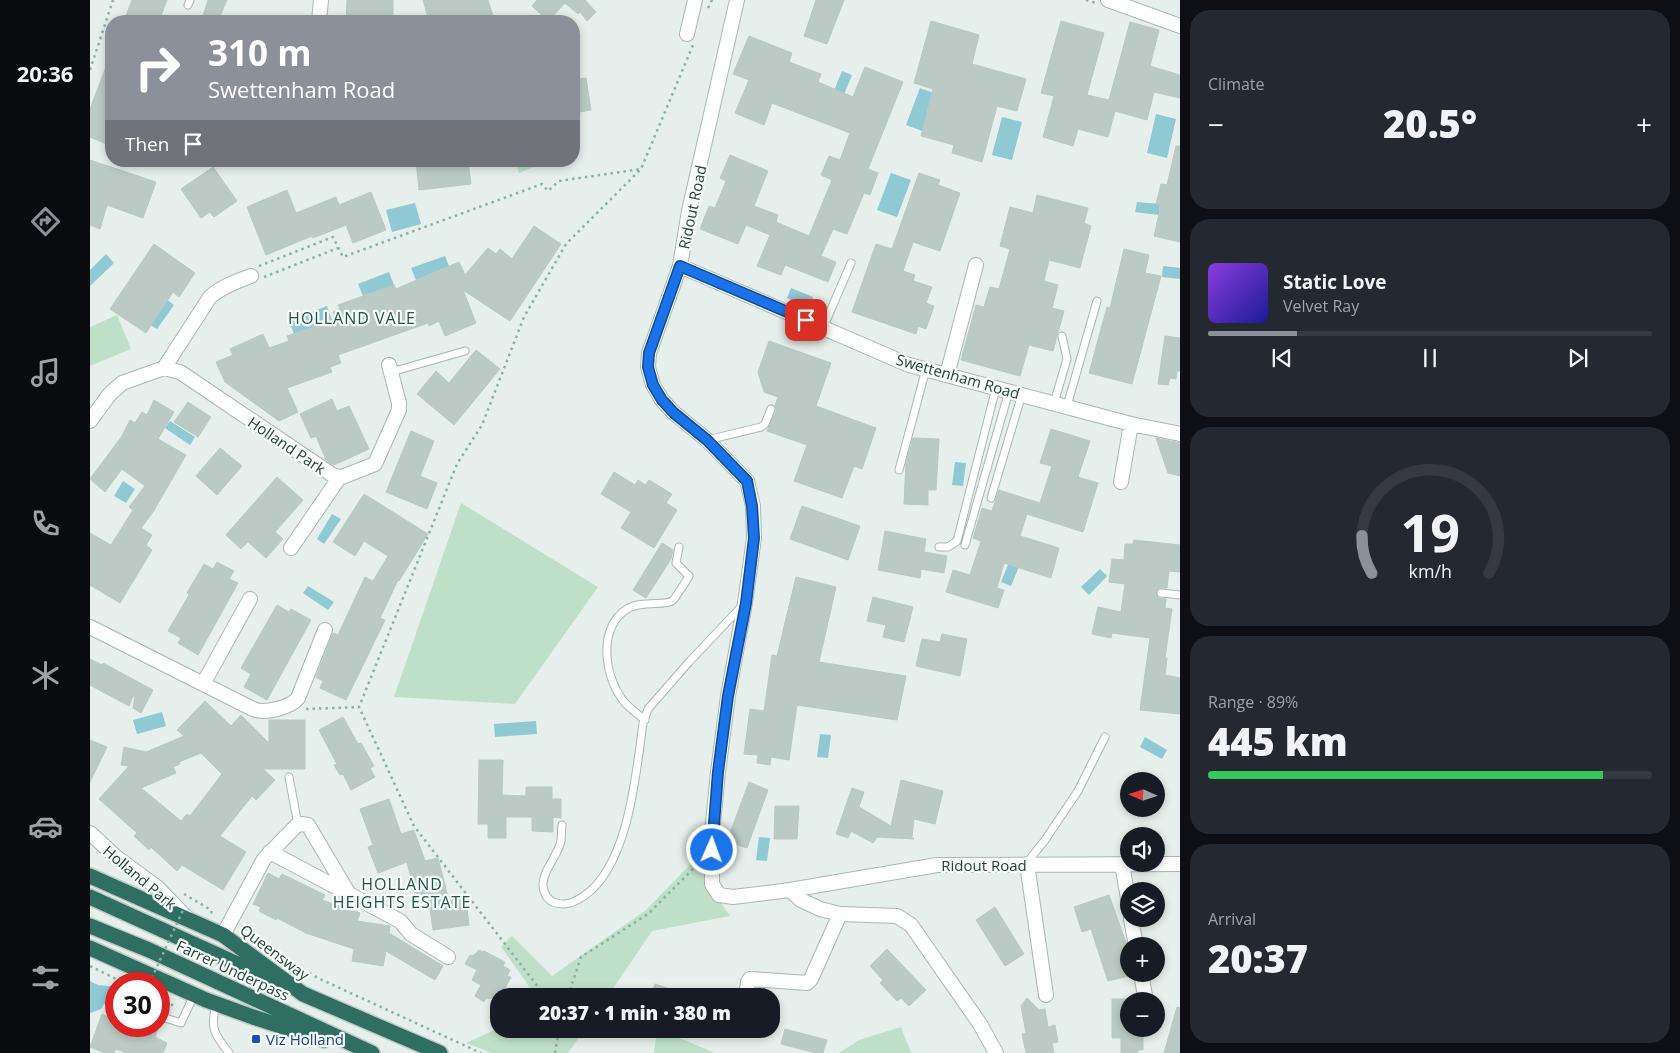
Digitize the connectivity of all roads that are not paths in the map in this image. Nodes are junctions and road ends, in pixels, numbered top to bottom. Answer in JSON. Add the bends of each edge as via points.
{"nodes":[{"id":1,"x":321,"y":0,"type":"edge"},
{"id":2,"x":695,"y":0,"type":"edge"},
{"id":3,"x":737,"y":0,"type":"edge"},
{"id":4,"x":1108,"y":0,"type":"edge"},
{"id":5,"x":320,"y":15,"type":"edge"},
{"id":6,"x":1180,"y":26,"type":"edge"},
{"id":7,"x":690,"y":39,"type":"road end"},
{"id":8,"x":851,"y":263,"type":"dead end"},
{"id":9,"x":976,"y":265,"type":"dead end"},
{"id":10,"x":680,"y":266,"type":"junction"},
{"id":11,"x":254,"y":278,"type":"road end"},
{"id":12,"x":1097,"y":302,"type":"dead end"},
{"id":13,"x":823,"y":328,"type":"junction"},
{"id":14,"x":1062,"y":336,"type":"dead end"},
{"id":15,"x":465,"y":350,"type":"dead end"},
{"id":16,"x":164,"y":368,"type":"junction"},
{"id":17,"x":390,"y":369,"type":"joint"},
{"id":18,"x":926,"y":369,"type":"junction"},
{"id":19,"x":947,"y":375,"type":"junction"},
{"id":20,"x":1009,"y":391,"type":"junction"},
{"id":21,"x":1060,"y":405,"type":"junction"},
{"id":22,"x":771,"y":409,"type":"dead end"},
{"id":23,"x":90,"y":421,"type":"edge"},
{"id":24,"x":1131,"y":424,"type":"junction"},
{"id":25,"x":1180,"y":434,"type":"edge"},
{"id":26,"x":707,"y":440,"type":"junction"},
{"id":27,"x":899,"y":470,"type":"dead end"},
{"id":28,"x":339,"y":478,"type":"junction"},
{"id":29,"x":1121,"y":482,"type":"dead end"},
{"id":30,"x":991,"y":498,"type":"dead end"},
{"id":31,"x":965,"y":545,"type":"dead end"},
{"id":32,"x":679,"y":547,"type":"dead end"},
{"id":33,"x":939,"y":547,"type":"dead end"},
{"id":34,"x":291,"y":548,"type":"dead end"},
{"id":35,"x":1161,"y":593,"type":"dead end"},
{"id":36,"x":1180,"y":595,"type":"edge"},
{"id":37,"x":250,"y":599,"type":"dead end"},
{"id":38,"x":746,"y":603,"type":"junction"},
{"id":39,"x":90,"y":627,"type":"edge"},
{"id":40,"x":326,"y":630,"type":"dead end"},
{"id":41,"x":203,"y":684,"type":"junction"},
{"id":42,"x":645,"y":720,"type":"junction"},
{"id":43,"x":1105,"y":738,"type":"dead end"},
{"id":44,"x":289,"y":777,"type":"dead end"},
{"id":45,"x":298,"y":825,"type":"junction"},
{"id":46,"x":562,"y":825,"type":"dead end"},
{"id":47,"x":90,"y":833,"type":"edge"},
{"id":48,"x":270,"y":852,"type":"junction"},
{"id":49,"x":1026,"y":864,"type":"junction"},
{"id":50,"x":1120,"y":864,"type":"edge"},
{"id":51,"x":1165,"y":864,"type":"edge"},
{"id":52,"x":1180,"y":864,"type":"edge"},
{"id":53,"x":90,"y":876,"type":"edge"},
{"id":54,"x":790,"y":890,"type":"junction"},
{"id":55,"x":349,"y":894,"type":"junction"},
{"id":56,"x":90,"y":897,"type":"edge"},
{"id":57,"x":187,"y":914,"type":"junction"},
{"id":58,"x":840,"y":914,"type":"junction"},
{"id":59,"x":90,"y":926,"type":"edge"},
{"id":60,"x":225,"y":931,"type":"junction"},
{"id":61,"x":90,"y":948,"type":"edge"},
{"id":62,"x":448,"y":957,"type":"dead end"},
{"id":63,"x":747,"y":988,"type":"edge"},
{"id":64,"x":303,"y":994,"type":"junction"},
{"id":65,"x":195,"y":995,"type":"junction"},
{"id":66,"x":1046,"y":995,"type":"dead end"},
{"id":67,"x":216,"y":1004,"type":"junction"},
{"id":68,"x":170,"y":1020,"type":"edge"},
{"id":69,"x":367,"y":1051,"type":"edge"},
{"id":70,"x":228,"y":1053,"type":"edge"},
{"id":71,"x":440,"y":1053,"type":"edge"},
{"id":72,"x":996,"y":1053,"type":"edge"}],
"edges":[{"from":1,"to":5,"type":"street"},
{"from":2,"to":7,"type":"street"},
{"from":3,"to":10,"type":"street","name":"Ridout Road","via":[[689,211]]},
{"from":4,"to":6,"type":"street"},
{"from":8,"to":13,"type":"lane"},
{"from":9,"to":19,"type":"street"},
{"from":10,"to":13,"type":"street","name":"Swettenham Road"},
{"from":10,"to":26,"type":"street","name":"Ridout Road","via":[[649,353],[648,367],[662,400]]},
{"from":11,"to":16,"type":"street","via":[[233,283],[214,293]]},
{"from":12,"to":21,"type":"lane"},
{"from":13,"to":18,"type":"street","name":"Swettenham Road","via":[[909,365]]},
{"from":14,"to":21,"type":"lane","via":[[1067,359]]},
{"from":15,"to":17,"type":"lane"},
{"from":16,"to":23,"type":"street","via":[[122,383]]},
{"from":16,"to":28,"type":"street","name":"Holland Park","via":[[180,372]]},
{"from":17,"to":28,"type":"street","name":"Holland Park","via":[[399,410],[377,461],[372,466]]},
{"from":18,"to":19,"type":"street","name":"Swettenham Road"},
{"from":18,"to":27,"type":"lane"},
{"from":19,"to":20,"type":"street","name":"Swettenham Road"},
{"from":20,"to":21,"type":"street","name":"Swettenham Road"},
{"from":20,"to":30,"type":"lane"},
{"from":20,"to":31,"type":"lane"},
{"from":20,"to":33,"type":"lane","via":[[956,541],[948,547]]},
{"from":21,"to":24,"type":"street","name":"Swettenham Road"},
{"from":22,"to":26,"type":"lane","via":[[761,427]]},
{"from":24,"to":25,"type":"street","name":"Swettenham Road"},
{"from":24,"to":29,"type":"street"},
{"from":26,"to":38,"type":"street","name":"Ridout Road","via":[[747,481],[754,538]]},
{"from":28,"to":34,"type":"street"},
{"from":32,"to":42,"type":"lane","via":[[676,563],[689,576],[674,598],[667,603],[628,608],[616,618],[608,639],[607,653],[614,687],[630,708]]},
{"from":35,"to":36,"type":"lane"},
{"from":37,"to":41,"type":"street"},
{"from":38,"to":42,"type":"lane","via":[[648,709]]},
{"from":38,"to":54,"type":"street","name":"Ridout Road","via":[[728,696],[717,781],[712,884],[719,895],[732,897]]},
{"from":39,"to":41,"type":"street"},
{"from":40,"to":41,"type":"street","via":[[294,703],[257,711]]},
{"from":42,"to":46,"type":"lane","via":[[625,830],[608,869],[592,890],[572,904],[552,902],[543,890],[543,882],[561,841]]},
{"from":43,"to":49,"type":"lane","via":[[1070,803]]},
{"from":44,"to":45,"type":"lane"},
{"from":45,"to":48,"type":"street"},
{"from":45,"to":55,"type":"street","via":[[308,825]]},
{"from":47,"to":57,"type":"street","name":"Holland Park"},
{"from":48,"to":55,"type":"street"},
{"from":48,"to":60,"type":"street"},
{"from":49,"to":50,"type":"street","name":"Ridout Road"},
{"from":49,"to":54,"type":"street","name":"Ridout Road","via":[[937,865]]},
{"from":49,"to":66,"type":"street"},
{"from":51,"to":52,"type":"street","name":"Ridout Road"},
{"from":53,"to":57,"type":"highway","name":"Queensway"},
{"from":54,"to":58,"type":"street","via":[[801,900]]},
{"from":55,"to":62,"type":"street","via":[[400,922],[411,934]]},
{"from":56,"to":64,"type":"highway","name":"Farrer Underpass"},
{"from":57,"to":60,"type":"highway","name":"Queensway"},
{"from":58,"to":63,"type":"street","via":[[807,983],[750,979]]},
{"from":58,"to":72,"type":"street","via":[[897,916],[911,925],[980,1024]]},
{"from":59,"to":69,"type":"highway","name":"Farrer Underpass"},
{"from":60,"to":64,"type":"highway","name":"Queensway"},
{"from":61,"to":65,"type":"highway"},
{"from":64,"to":71,"type":"highway","name":"Queensway"},
{"from":65,"to":67,"type":"highway"},
{"from":65,"to":68,"type":"lane","via":[[181,1023]]},
{"from":67,"to":69,"type":"highway","via":[[351,1049]]},
{"from":67,"to":70,"type":"lane","via":[[213,1029]]}]}
